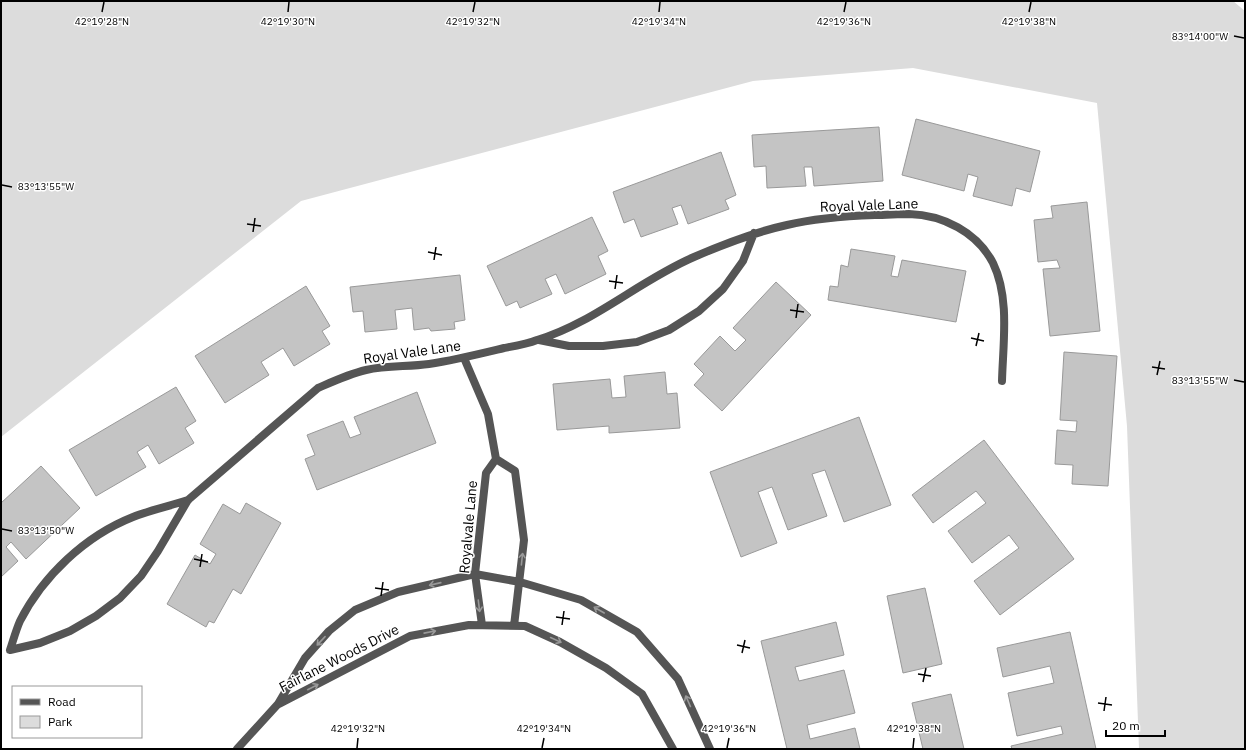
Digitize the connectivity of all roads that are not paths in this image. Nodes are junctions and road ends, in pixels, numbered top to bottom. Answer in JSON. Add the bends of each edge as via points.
{"nodes":[{"id":1,"x":754,"y":233,"type":"junction"},
{"id":2,"x":538,"y":340,"type":"junction"},
{"id":3,"x":464,"y":358,"type":"junction"},
{"id":4,"x":1002,"y":381,"type":"dead end"},
{"id":5,"x":496,"y":459,"type":"junction"},
{"id":6,"x":188,"y":500,"type":"junction"},
{"id":7,"x":475,"y":574,"type":"junction"},
{"id":8,"x":520,"y":582,"type":"junction"},
{"id":9,"x":482,"y":625,"type":"junction"},
{"id":10,"x":514,"y":626,"type":"junction"},
{"id":11,"x":278,"y":704,"type":"junction"},
{"id":12,"x":237,"y":749,"type":"edge"},
{"id":13,"x":673,"y":749,"type":"edge"},
{"id":14,"x":710,"y":749,"type":"edge"}],
"edges":[{"from":1,"to":2,"type":"street","name":"Royal Vale Lane","via":[[694,257],[570,327]]},
{"from":1,"to":2,"type":"street","name":"Royal Vale Lane","via":[[743,261],[723,289],[699,311],[669,330],[637,342],[603,346],[569,346]]},
{"from":1,"to":4,"type":"street","name":"Royal Vale Lane","via":[[788,224],[839,216],[910,214],[932,217],[957,227],[970,235],[987,253],[999,280],[1004,316]]},
{"from":2,"to":3,"type":"street","name":"Royal Vale Lane"},
{"from":3,"to":5,"type":"street","via":[[488,414]]},
{"from":3,"to":6,"type":"street","name":"Royal Vale Lane","via":[[366,370],[318,388]]},
{"from":5,"to":7,"type":"street","name":"Royalvale Lane","via":[[486,473]]},
{"from":8,"to":5,"type":"street","one_way":true,"via":[[524,540],[515,472]]},
{"from":6,"to":6,"type":"street","name":"Royal Vale Lane","via":[[132,517],[81,547],[56,569],[35,596],[20,622],[10,650],[40,643],[70,631],[120,598],[141,576]]},
{"from":7,"to":8,"type":"street","name":"Fairlane Woods Drive"},
{"from":7,"to":9,"type":"street","name":"Royalvale Lane","one_way":true},
{"from":7,"to":11,"type":"street","name":"Fairlane Woods Drive","one_way":true,"via":[[398,592],[355,610],[304,658]]},
{"from":8,"to":10,"type":"street"},
{"from":14,"to":8,"type":"street","name":"Fairlane Woods Drive","one_way":true,"via":[[678,679],[637,632],[582,600]]},
{"from":9,"to":10,"type":"street","name":"Fairlane Woods Drive"},
{"from":11,"to":9,"type":"street","name":"Fairlane Woods Drive","one_way":true,"via":[[410,636]]},
{"from":10,"to":13,"type":"street","name":"Fairlane Woods Drive","one_way":true,"via":[[525,626],[560,642],[606,668],[642,694]]},
{"from":11,"to":12,"type":"street","name":"Fairlane Woods Drive"}]}
